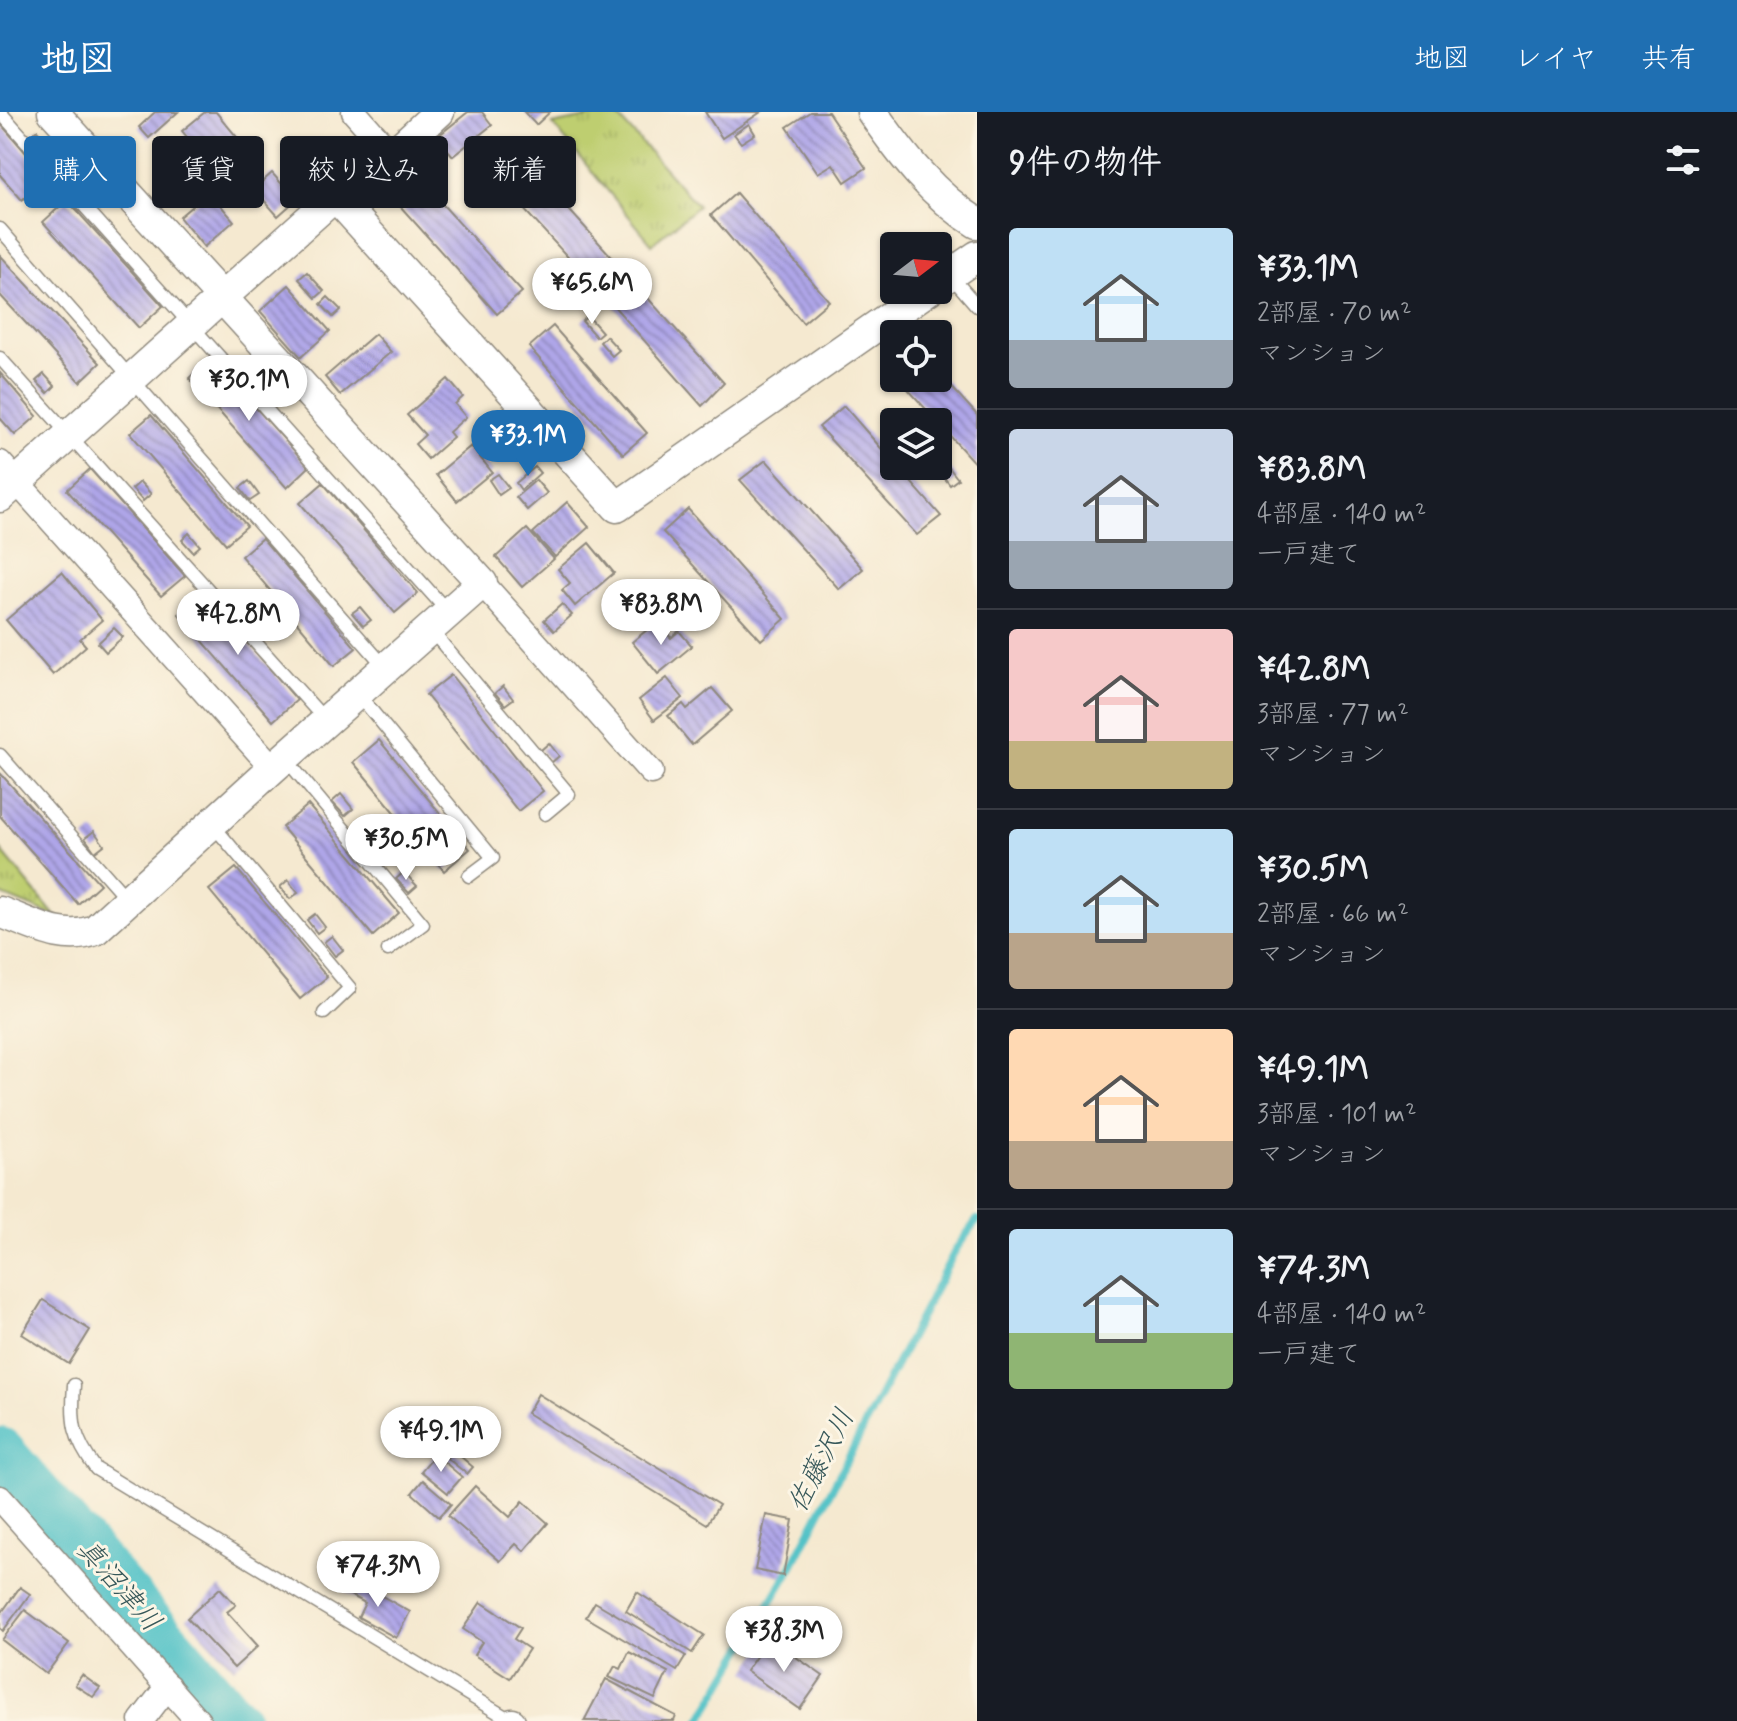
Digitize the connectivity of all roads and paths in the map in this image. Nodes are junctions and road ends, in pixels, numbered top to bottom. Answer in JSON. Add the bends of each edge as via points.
{"nodes":[{"id":1,"x":0,"y":112,"type":"edge"},
{"id":2,"x":53,"y":112,"type":"edge"},
{"id":3,"x":354,"y":112,"type":"edge"},
{"id":4,"x":439,"y":112,"type":"edge"},
{"id":5,"x":872,"y":112,"type":"edge"},
{"id":6,"x":375,"y":136,"type":"edge"},
{"id":7,"x":413,"y":136,"type":"edge"},
{"id":8,"x":322,"y":208,"type":"edge"},
{"id":9,"x":346,"y":208,"type":"edge"},
{"id":10,"x":977,"y":223,"type":"edge"},
{"id":11,"x":0,"y":229,"type":"edge"},
{"id":12,"x":977,"y":256,"type":"edge"},
{"id":13,"x":952,"y":274,"type":"edge"},
{"id":14,"x":952,"y":291,"type":"edge"},
{"id":15,"x":222,"y":297,"type":"junction"},
{"id":16,"x":909,"y":304,"type":"edge"},
{"id":17,"x":977,"y":306,"type":"edge"},
{"id":18,"x":190,"y":325,"type":"junction"},
{"id":19,"x":0,"y":358,"type":"edge"},
{"id":20,"x":133,"y":378,"type":"junction"},
{"id":21,"x":69,"y":435,"type":"junction"},
{"id":22,"x":6,"y":480,"type":"edge"},
{"id":23,"x":482,"y":583,"type":"junction"},
{"id":24,"x":439,"y":621,"type":"junction"},
{"id":25,"x":386,"y":668,"type":"junction"},
{"id":26,"x":358,"y":694,"type":"junction"},
{"id":27,"x":326,"y":721,"type":"junction"},
{"id":28,"x":0,"y":755,"type":"edge"},
{"id":29,"x":279,"y":763,"type":"junction"},
{"id":30,"x":651,"y":772,"type":"dead end"},
{"id":31,"x":545,"y":814,"type":"dead end"},
{"id":32,"x":212,"y":824,"type":"junction"},
{"id":33,"x":469,"y":876,"type":"dead end"},
{"id":34,"x":129,"y":901,"type":"junction"},
{"id":35,"x":0,"y":912,"type":"edge"},
{"id":36,"x":388,"y":950,"type":"dead end"},
{"id":37,"x":324,"y":1013,"type":"dead end"},
{"id":38,"x":74,"y":1385,"type":"dead end"},
{"id":39,"x":0,"y":1498,"type":"edge"},
{"id":40,"x":168,"y":1686,"type":"junction"},
{"id":41,"x":141,"y":1721,"type":"edge"},
{"id":42,"x":198,"y":1721,"type":"edge"},
{"id":43,"x":513,"y":1721,"type":"edge"}],
"edges":[{"from":1,"to":18,"type":"lane"},
{"from":2,"to":15,"type":"street"},
{"from":3,"to":6,"type":"street"},
{"from":4,"to":7,"type":"street"},
{"from":5,"to":10,"type":"street","via":[[902,155],[957,211]]},
{"from":8,"to":15,"type":"street"},
{"from":9,"to":16,"type":"street","via":[[617,507]]},
{"from":11,"to":20,"type":"lane"},
{"from":12,"to":13,"type":"street"},
{"from":14,"to":17,"type":"lane"},
{"from":15,"to":18,"type":"street"},
{"from":15,"to":23,"type":"street"},
{"from":18,"to":20,"type":"street"},
{"from":18,"to":24,"type":"lane"},
{"from":19,"to":21,"type":"lane"},
{"from":20,"to":21,"type":"street"},
{"from":20,"to":25,"type":"lane"},
{"from":21,"to":22,"type":"street"},
{"from":21,"to":27,"type":"lane"},
{"from":22,"to":29,"type":"street"},
{"from":23,"to":24,"type":"street"},
{"from":23,"to":30,"type":"street"},
{"from":24,"to":25,"type":"street"},
{"from":24,"to":31,"type":"lane","via":[[569,794]]},
{"from":25,"to":26,"type":"street"},
{"from":26,"to":27,"type":"street"},
{"from":26,"to":33,"type":"lane","via":[[493,858]]},
{"from":27,"to":29,"type":"street"},
{"from":28,"to":34,"type":"lane"},
{"from":29,"to":32,"type":"street"},
{"from":29,"to":36,"type":"lane","via":[[423,924]]},
{"from":32,"to":34,"type":"street"},
{"from":32,"to":37,"type":"lane","via":[[350,988]]},
{"from":34,"to":35,"type":"street","via":[[82,936],[66,936]]},
{"from":38,"to":43,"type":"lane","via":[[71,1420],[81,1449],[96,1469]]},
{"from":39,"to":40,"type":"street"},
{"from":40,"to":41,"type":"street"},
{"from":40,"to":42,"type":"street"}]}
